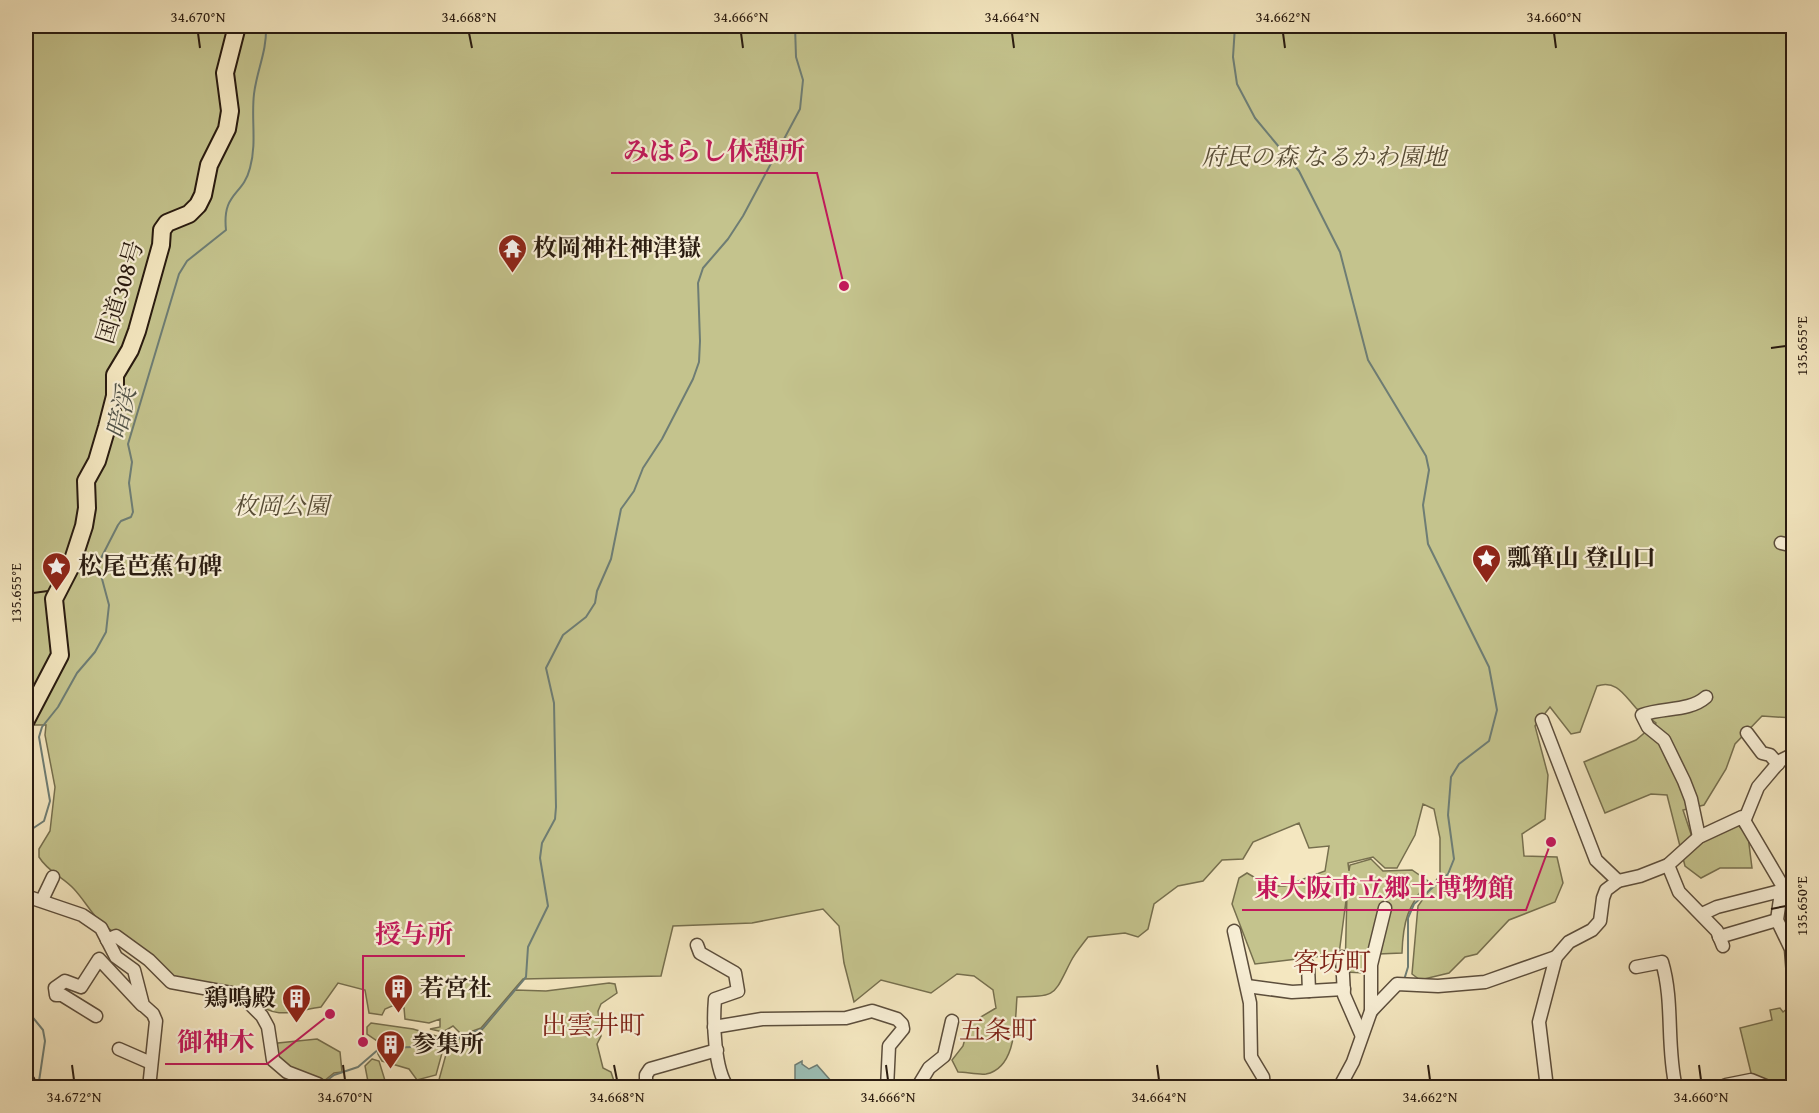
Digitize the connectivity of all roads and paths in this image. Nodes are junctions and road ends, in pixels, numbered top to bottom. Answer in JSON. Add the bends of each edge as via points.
{"nodes":[{"id":1,"x":237,"y":26,"type":"edge"},
{"id":2,"x":1706,"y":697,"type":"dead end"},
{"id":3,"x":26,"y":720,"type":"edge"},
{"id":4,"x":1542,"y":720,"type":"dead end"},
{"id":5,"x":1747,"y":733,"type":"dead end"},
{"id":6,"x":1794,"y":754,"type":"edge"},
{"id":7,"x":1778,"y":764,"type":"junction"},
{"id":8,"x":1744,"y":819,"type":"junction"},
{"id":9,"x":1699,"y":837,"type":"junction"},
{"id":10,"x":1668,"y":865,"type":"junction"},
{"id":11,"x":53,"y":877,"type":"dead end"},
{"id":12,"x":1618,"y":881,"type":"junction"},
{"id":13,"x":1780,"y":891,"type":"junction"},
{"id":14,"x":26,"y":896,"type":"edge"},
{"id":15,"x":42,"y":900,"type":"junction"},
{"id":16,"x":1385,"y":908,"type":"dead end"},
{"id":17,"x":1702,"y":915,"type":"junction"},
{"id":18,"x":1778,"y":925,"type":"junction"},
{"id":19,"x":1794,"y":928,"type":"edge"},
{"id":20,"x":1234,"y":931,"type":"dead end"},
{"id":21,"x":107,"y":940,"type":"junction"},
{"id":22,"x":697,"y":945,"type":"dead end"},
{"id":23,"x":1792,"y":948,"type":"edge"},
{"id":24,"x":1342,"y":957,"type":"dead end"},
{"id":25,"x":1556,"y":957,"type":"junction"},
{"id":26,"x":1308,"y":965,"type":"dead end"},
{"id":27,"x":1636,"y":967,"type":"dead end"},
{"id":28,"x":1246,"y":986,"type":"junction"},
{"id":29,"x":1794,"y":987,"type":"edge"},
{"id":30,"x":1344,"y":989,"type":"junction"},
{"id":31,"x":1309,"y":991,"type":"junction"},
{"id":32,"x":143,"y":1005,"type":"junction"},
{"id":33,"x":1371,"y":1011,"type":"junction"},
{"id":34,"x":96,"y":1016,"type":"dead end"},
{"id":35,"x":952,"y":1021,"type":"dead end"},
{"id":36,"x":714,"y":1027,"type":"junction"},
{"id":37,"x":1361,"y":1034,"type":"junction"},
{"id":38,"x":119,"y":1049,"type":"dead end"},
{"id":39,"x":717,"y":1050,"type":"junction"},
{"id":40,"x":151,"y":1063,"type":"junction"},
{"id":41,"x":26,"y":1082,"type":"edge"},
{"id":42,"x":1726,"y":1085,"type":"dead end"},
{"id":43,"x":1794,"y":1087,"type":"edge"},
{"id":44,"x":26,"y":1088,"type":"edge"},
{"id":45,"x":149,"y":1088,"type":"edge"},
{"id":46,"x":320,"y":1088,"type":"edge"},
{"id":47,"x":646,"y":1088,"type":"edge"},
{"id":48,"x":728,"y":1088,"type":"edge"},
{"id":49,"x":887,"y":1088,"type":"edge"},
{"id":50,"x":917,"y":1088,"type":"edge"},
{"id":51,"x":1264,"y":1088,"type":"edge"},
{"id":52,"x":1339,"y":1088,"type":"edge"},
{"id":53,"x":1547,"y":1088,"type":"edge"},
{"id":54,"x":1676,"y":1088,"type":"edge"}],
"edges":[{"from":1,"to":3,"type":"highway","name":"国道308号","via":[[225,73],[230,111],[227,129],[209,165],[198,205],[162,230],[137,331],[115,375],[115,396],[107,428],[86,481],[84,526],[71,566],[54,599],[60,655]]},
{"from":2,"to":9,"type":"street","via":[[1684,708],[1642,715],[1648,727],[1664,740],[1684,780]]},
{"from":4,"to":12,"type":"street","via":[[1596,860]]},
{"from":5,"to":7,"type":"street","via":[[1762,753]]},
{"from":6,"to":7,"type":"street"},
{"from":7,"to":8,"type":"street","via":[[1758,787]]},
{"from":8,"to":9,"type":"street"},
{"from":8,"to":13,"type":"street","via":[[1781,882]]},
{"from":9,"to":10,"type":"street"},
{"from":10,"to":12,"type":"street"},
{"from":10,"to":17,"type":"street","via":[[1679,892]]},
{"from":11,"to":15,"type":"street"},
{"from":12,"to":25,"type":"street","via":[[1606,890],[1600,921],[1569,942]]},
{"from":13,"to":17,"type":"street","via":[[1717,907]]},
{"from":13,"to":18,"type":"street"},
{"from":14,"to":15,"type":"street"},
{"from":15,"to":21,"type":"street","via":[[82,915],[101,928]]},
{"from":16,"to":33,"type":"street","via":[[1371,965]]},
{"from":17,"to":18,"type":"street","via":[[1721,942]]},
{"from":18,"to":19,"type":"street"},
{"from":18,"to":23,"type":"street"},
{"from":20,"to":28,"type":"street"},
{"from":21,"to":32,"type":"street","via":[[116,957],[134,970]]},
{"from":21,"to":46,"type":"street","via":[[116,936],[150,960],[171,982],[231,993],[247,1001],[268,1027],[273,1060],[287,1072]]},
{"from":22,"to":36,"type":"street","via":[[699,952],[735,973],[738,991],[715,999]]},
{"from":23,"to":29,"type":"street"},
{"from":24,"to":30,"type":"street"},
{"from":25,"to":33,"type":"street","via":[[1485,982],[1397,984]]},
{"from":25,"to":53,"type":"street","via":[[1539,1022]]},
{"from":26,"to":31,"type":"street"},
{"from":27,"to":54,"type":"street","via":[[1662,962]]},
{"from":28,"to":31,"type":"street"},
{"from":28,"to":51,"type":"street","via":[[1251,1057],[1263,1077]]},
{"from":30,"to":31,"type":"street"},
{"from":30,"to":37,"type":"street"},
{"from":32,"to":34,"type":"street","via":[[99,959],[81,987],[65,981],[55,988],[56,995]]},
{"from":32,"to":40,"type":"street","via":[[156,1021]]},
{"from":33,"to":37,"type":"street"},
{"from":35,"to":50,"type":"street","via":[[944,1056],[929,1068]]},
{"from":36,"to":39,"type":"street"},
{"from":36,"to":49,"type":"street","via":[[762,1019],[846,1018],[872,1011],[897,1019],[903,1029],[889,1046]]},
{"from":37,"to":52,"type":"street","via":[[1353,1062]]},
{"from":38,"to":40,"type":"street"},
{"from":39,"to":47,"type":"street","via":[[650,1069]]},
{"from":39,"to":48,"type":"street"},
{"from":40,"to":45,"type":"street"},
{"from":41,"to":44,"type":"highway"},
{"from":42,"to":43,"type":"street","via":[[1751,1080],[1768,1086]]}]}
